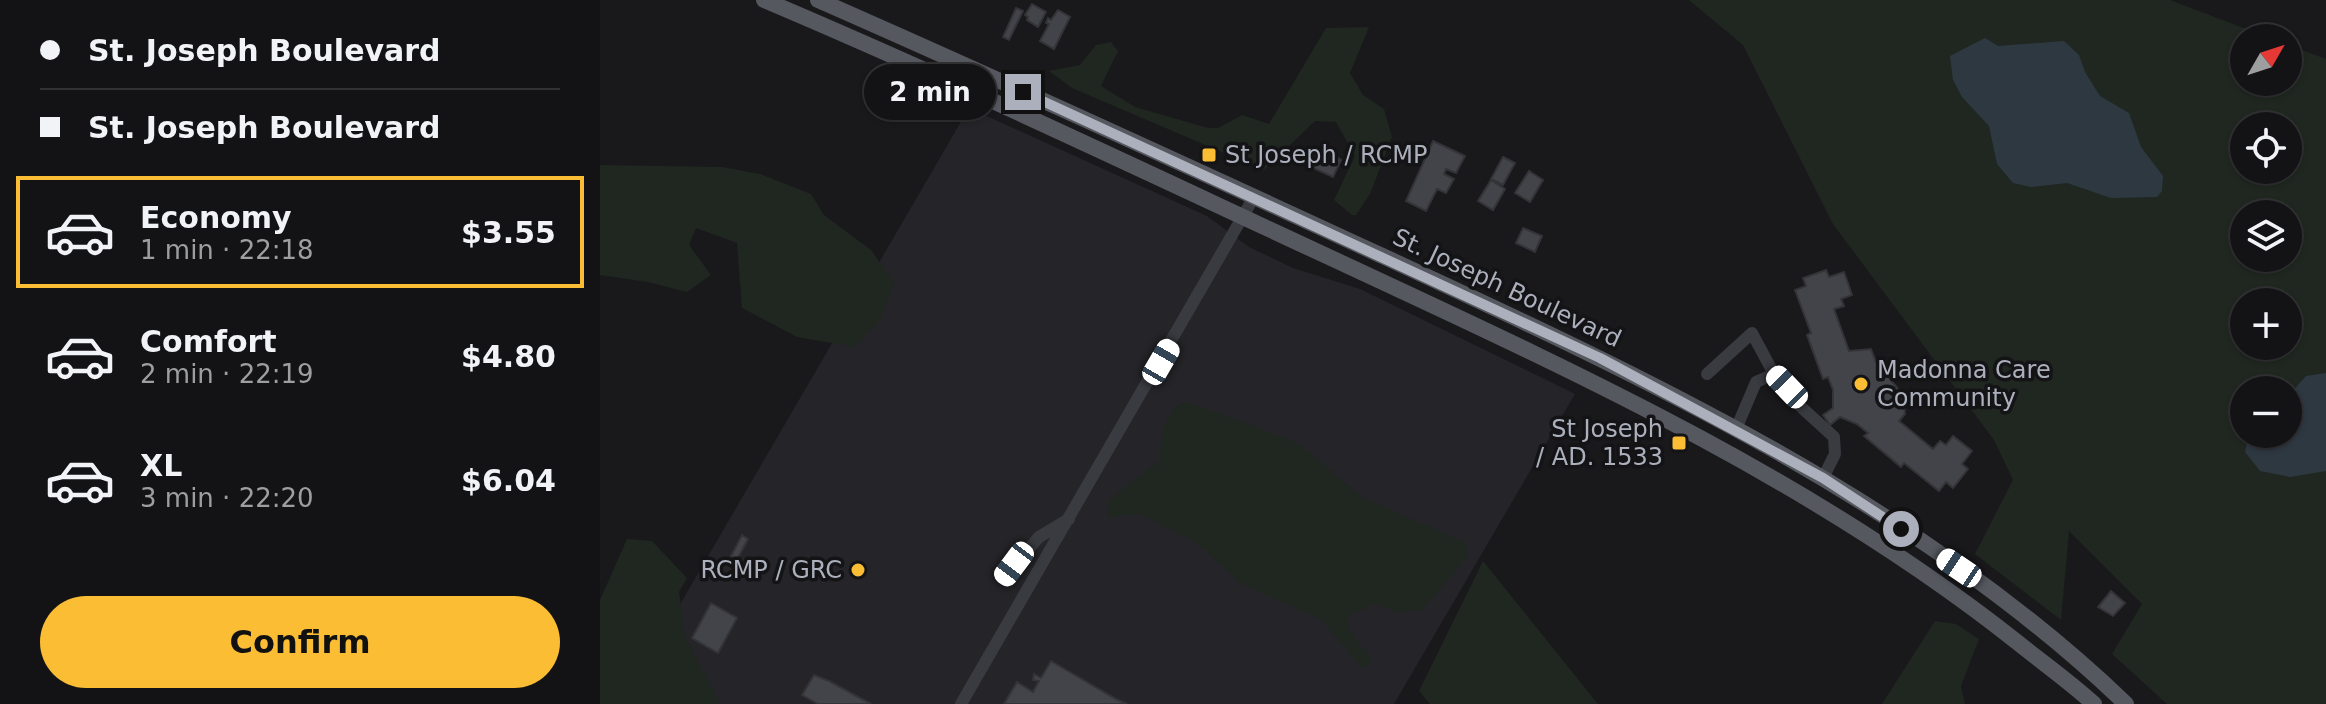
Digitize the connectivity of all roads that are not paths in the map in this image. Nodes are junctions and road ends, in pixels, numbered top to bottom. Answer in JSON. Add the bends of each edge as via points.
{"nodes":[{"id":1,"x":764,"y":0,"type":"edge"},
{"id":2,"x":818,"y":0,"type":"edge"},
{"id":3,"x":889,"y":31,"type":"junction"},
{"id":4,"x":882,"y":50,"type":"junction"},
{"id":5,"x":1254,"y":197,"type":"junction"},
{"id":6,"x":1244,"y":218,"type":"junction"},
{"id":7,"x":1442,"y":284,"type":"junction"},
{"id":8,"x":1433,"y":306,"type":"junction"},
{"id":9,"x":1707,"y":374,"type":"dead end"},
{"id":10,"x":1774,"y":374,"type":"junction"},
{"id":11,"x":1736,"y":429,"type":"junction"},
{"id":12,"x":1726,"y":451,"type":"junction"},
{"id":13,"x":1823,"y":478,"type":"junction"},
{"id":14,"x":1071,"y":518,"type":"junction"},
{"id":15,"x":1004,"y":577,"type":"dead end"},
{"id":16,"x":961,"y":704,"type":"edge"},
{"id":17,"x":2094,"y":704,"type":"edge"},
{"id":18,"x":2126,"y":704,"type":"edge"}],
"edges":[{"from":1,"to":4,"type":"main road","name":"St. Joseph Boulevard"},
{"from":2,"to":3,"type":"main road","name":"St. Joseph Boulevard"},
{"from":3,"to":4,"type":"main road"},
{"from":3,"to":5,"type":"main road","name":"St. Joseph Boulevard"},
{"from":4,"to":6,"type":"main road","name":"St. Joseph Boulevard"},
{"from":5,"to":6,"type":"lane"},
{"from":5,"to":7,"type":"main road","name":"St. Joseph Boulevard"},
{"from":6,"to":8,"type":"main road","name":"St. Joseph Boulevard"},
{"from":6,"to":14,"type":"lane"},
{"from":7,"to":8,"type":"main road"},
{"from":7,"to":11,"type":"main road","name":"St. Joseph Boulevard"},
{"from":8,"to":12,"type":"main road","name":"St. Joseph Boulevard"},
{"from":9,"to":10,"type":"lane","via":[[1752,333]]},
{"from":10,"to":11,"type":"lane","via":[[1756,382]]},
{"from":10,"to":13,"type":"lane","via":[[1834,437],[1835,454]]},
{"from":11,"to":12,"type":"main road"},
{"from":11,"to":13,"type":"main road","name":"St. Joseph Boulevard"},
{"from":12,"to":17,"type":"main road","name":"St. Joseph Boulevard","via":[[1811,498],[1948,587]]},
{"from":13,"to":18,"type":"main road","name":"St. Joseph Boulevard","via":[[1959,568],[2090,669]]},
{"from":14,"to":15,"type":"lane","via":[[1039,537]]},
{"from":14,"to":16,"type":"lane"}]}
